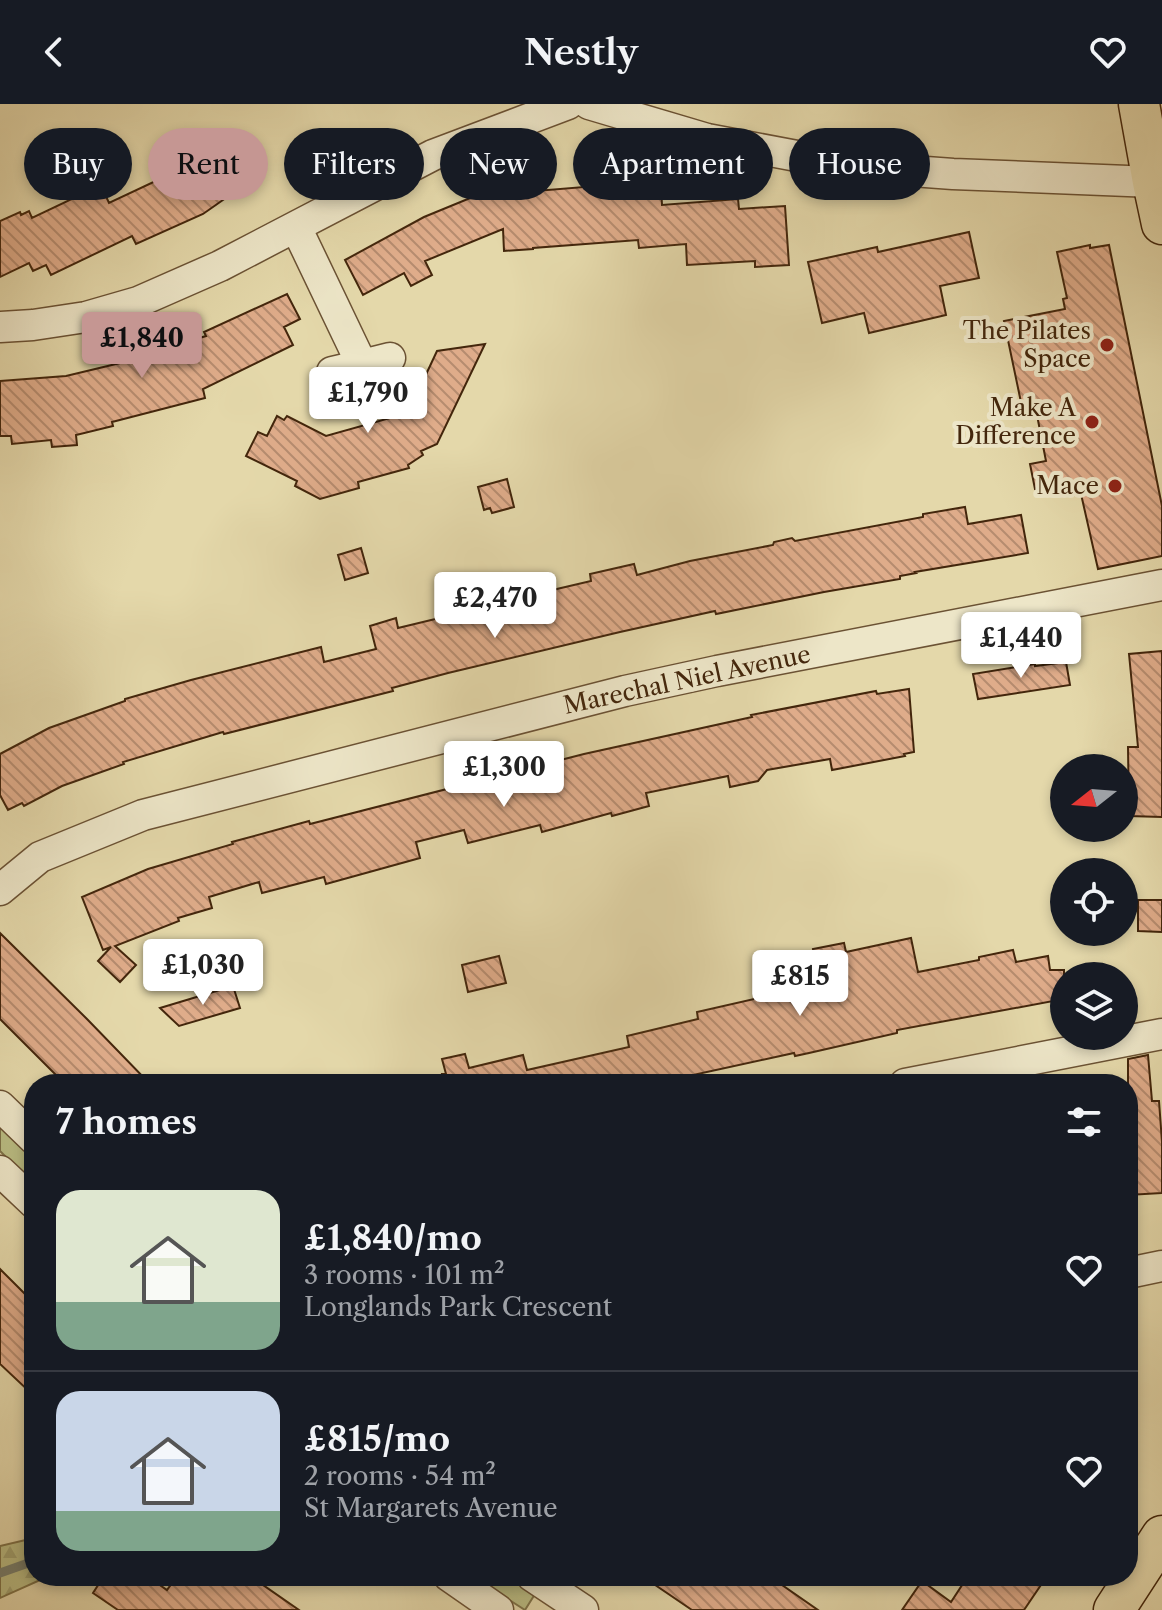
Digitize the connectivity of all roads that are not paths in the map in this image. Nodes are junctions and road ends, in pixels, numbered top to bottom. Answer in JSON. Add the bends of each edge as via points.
{"nodes":[{"id":1,"x":568,"y":104,"type":"edge"},
{"id":2,"x":589,"y":104,"type":"edge"},
{"id":3,"x":1139,"y":104,"type":"edge"},
{"id":4,"x":1153,"y":182,"type":"junction"},
{"id":5,"x":1162,"y":224,"type":"edge"},
{"id":6,"x":296,"y":227,"type":"junction"},
{"id":7,"x":0,"y":327,"type":"edge"},
{"id":8,"x":332,"y":372,"type":"dead end"},
{"id":9,"x":1162,"y":585,"type":"edge"},
{"id":10,"x":0,"y":890,"type":"edge"},
{"id":11,"x":1162,"y":1034,"type":"edge"},
{"id":12,"x":956,"y":1074,"type":"edge"},
{"id":13,"x":0,"y":1106,"type":"edge"},
{"id":14,"x":24,"y":1129,"type":"edge"},
{"id":15,"x":0,"y":1171,"type":"edge"},
{"id":16,"x":24,"y":1194,"type":"edge"},
{"id":17,"x":1162,"y":1266,"type":"edge"},
{"id":18,"x":1138,"y":1271,"type":"edge"},
{"id":19,"x":1162,"y":1536,"type":"edge"},
{"id":20,"x":1138,"y":1574,"type":"edge"},
{"id":21,"x":463,"y":1586,"type":"edge"},
{"id":22,"x":546,"y":1586,"type":"edge"},
{"id":23,"x":576,"y":1608,"type":"edge"},
{"id":24,"x":498,"y":1610,"type":"edge"}],
"edges":[{"from":1,"to":6,"type":"street","via":[[433,155]]},
{"from":2,"to":4,"type":"street","via":[[707,139],[818,160],[953,174]]},
{"from":3,"to":4,"type":"main road"},
{"from":4,"to":5,"type":"main road"},
{"from":6,"to":7,"type":"street","via":[[138,302],[86,317]]},
{"from":6,"to":8,"type":"street","via":[[376,361]]},
{"from":9,"to":10,"type":"street","name":"Marechal Niel Avenue","via":[[625,691],[143,815],[40,857]]},
{"from":11,"to":12,"type":"street"},
{"from":13,"to":14,"type":"street"},
{"from":15,"to":16,"type":"street"},
{"from":17,"to":18,"type":"street"},
{"from":19,"to":20,"type":"main road"},
{"from":21,"to":24,"type":"street"},
{"from":22,"to":23,"type":"street"}]}
